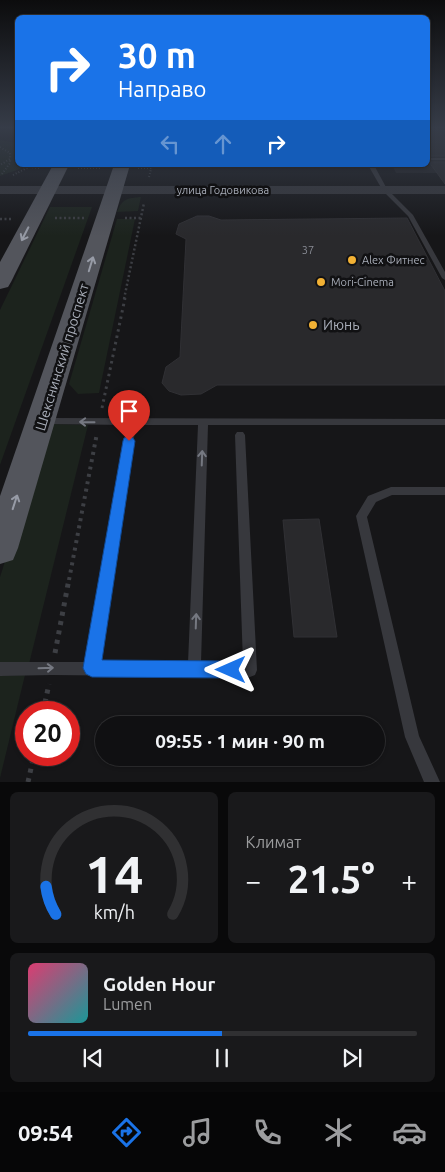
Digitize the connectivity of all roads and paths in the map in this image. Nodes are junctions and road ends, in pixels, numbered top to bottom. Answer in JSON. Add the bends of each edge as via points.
{"nodes":[{"id":1,"x":10,"y":163,"type":"edge"},
{"id":2,"x":60,"y":167,"type":"edge"},
{"id":3,"x":121,"y":167,"type":"edge"},
{"id":4,"x":152,"y":167,"type":"edge"},
{"id":5,"x":372,"y":167,"type":"edge"},
{"id":6,"x":2,"y":174,"type":"dead end"},
{"id":7,"x":0,"y":190,"type":"edge"},
{"id":8,"x":47,"y":190,"type":"junction"},
{"id":9,"x":114,"y":190,"type":"junction"},
{"id":10,"x":147,"y":190,"type":"junction"},
{"id":11,"x":385,"y":190,"type":"junction"},
{"id":12,"x":445,"y":190,"type":"edge"},
{"id":13,"x":105,"y":218,"type":"junction"},
{"id":14,"x":142,"y":218,"type":"junction"},
{"id":15,"x":0,"y":219,"type":"edge"},
{"id":16,"x":33,"y":219,"type":"junction"},
{"id":17,"x":445,"y":278,"type":"edge"},
{"id":18,"x":0,"y":282,"type":"edge"},
{"id":19,"x":42,"y":421,"type":"junction"},
{"id":20,"x":99,"y":422,"type":"junction"},
{"id":21,"x":132,"y":422,"type":"junction"},
{"id":22,"x":203,"y":422,"type":"junction"},
{"id":23,"x":445,"y":422,"type":"edge"},
{"id":24,"x":240,"y":435,"type":"dead end"},
{"id":25,"x":445,"y":490,"type":"edge"},
{"id":26,"x":0,"y":548,"type":"edge"},
{"id":27,"x":52,"y":668,"type":"junction"},
{"id":28,"x":92,"y":668,"type":"junction"},
{"id":29,"x":0,"y":669,"type":"edge"},
{"id":30,"x":194,"y":670,"type":"junction"},
{"id":31,"x":45,"y":701,"type":"edge"},
{"id":32,"x":32,"y":766,"type":"edge"},
{"id":33,"x":28,"y":782,"type":"edge"},
{"id":34,"x":432,"y":782,"type":"edge"}],
"edges":[{"from":1,"to":6,"type":"path"},
{"from":2,"to":8,"type":"main road"},
{"from":3,"to":9,"type":"main road","name":"Шекснинский проспект"},
{"from":4,"to":10,"type":"path"},
{"from":5,"to":11,"type":"lane"},
{"from":7,"to":8,"type":"street","name":"улица Годовикова"},
{"from":8,"to":9,"type":"street","name":"улица Годовикова"},
{"from":8,"to":16,"type":"main road"},
{"from":9,"to":10,"type":"street","name":"улица Годовикова"},
{"from":9,"to":13,"type":"main road","name":"Шекснинский проспект"},
{"from":10,"to":11,"type":"street","name":"улица Годовикова"},
{"from":10,"to":14,"type":"path"},
{"from":11,"to":12,"type":"street","name":"улица Годовикова"},
{"from":11,"to":17,"type":"lane","via":[[410,215]]},
{"from":13,"to":14,"type":"path"},
{"from":13,"to":16,"type":"path"},
{"from":19,"to":13,"type":"main road","name":"Шекснинский проспект","one_way":true},
{"from":14,"to":20,"type":"path"},
{"from":15,"to":16,"type":"path"},
{"from":16,"to":18,"type":"main road","one_way":true},
{"from":20,"to":19,"type":"lane","one_way":true},
{"from":26,"to":19,"type":"main road","name":"Шекснинский проспект","one_way":true},
{"from":20,"to":21,"type":"lane"},
{"from":20,"to":27,"type":"path"},
{"from":21,"to":22,"type":"lane"},
{"from":21,"to":28,"type":"lane"},
{"from":22,"to":23,"type":"lane"},
{"from":30,"to":22,"type":"lane","one_way":true},
{"from":24,"to":30,"type":"lane","via":[[250,670]]},
{"from":25,"to":34,"type":"lane","via":[[391,490],[372,499],[362,516],[412,737]]},
{"from":27,"to":28,"type":"lane"},
{"from":29,"to":27,"type":"lane","one_way":true},
{"from":27,"to":31,"type":"path"},
{"from":28,"to":30,"type":"lane"},
{"from":32,"to":33,"type":"path"}]}
